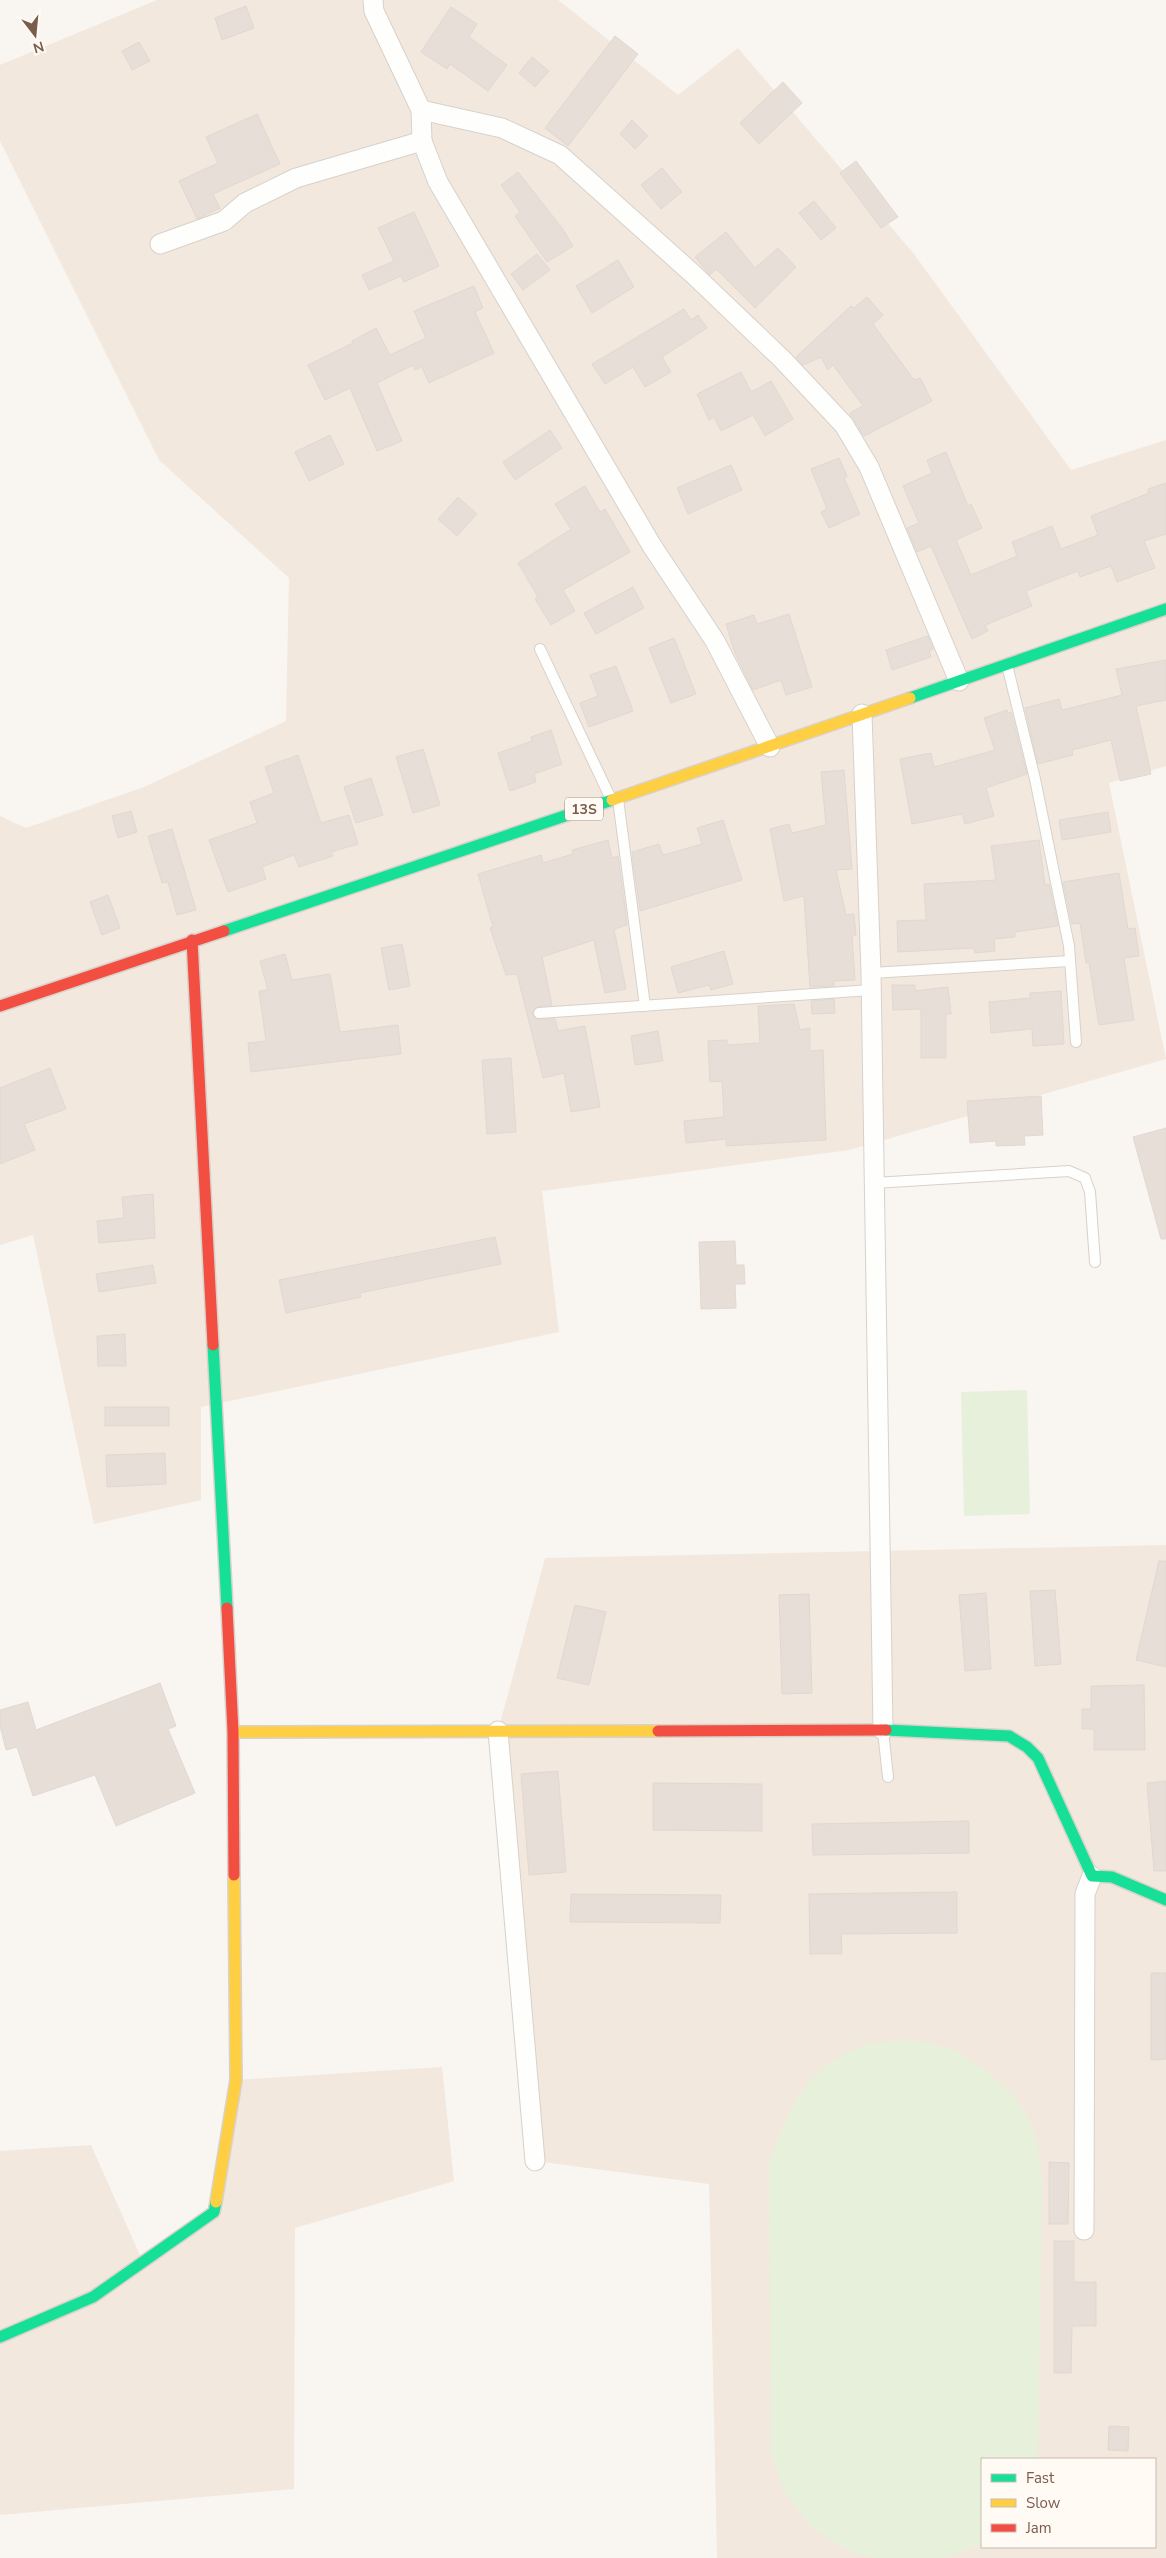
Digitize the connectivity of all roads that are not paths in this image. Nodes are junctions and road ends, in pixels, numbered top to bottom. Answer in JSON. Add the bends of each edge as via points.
{"nodes":[{"id":1,"x":373,"y":0,"type":"edge"},
{"id":2,"x":421,"y":110,"type":"junction"},
{"id":3,"x":422,"y":141,"type":"junction"},
{"id":4,"x":160,"y":244,"type":"dead end"},
{"id":5,"x":1166,"y":609,"type":"edge"},
{"id":6,"x":540,"y":649,"type":"dead end"},
{"id":7,"x":1007,"y":664,"type":"junction"},
{"id":8,"x":959,"y":681,"type":"junction"},
{"id":9,"x":862,"y":714,"type":"junction"},
{"id":10,"x":770,"y":747,"type":"junction"},
{"id":11,"x":615,"y":799,"type":"junction"},
{"id":12,"x":192,"y":940,"type":"junction"},
{"id":13,"x":1070,"y":961,"type":"junction"},
{"id":14,"x":871,"y":981,"type":"junction"},
{"id":15,"x":0,"y":1006,"type":"edge"},
{"id":16,"x":645,"y":1006,"type":"junction"},
{"id":17,"x":540,"y":1013,"type":"dead end"},
{"id":18,"x":1076,"y":1042,"type":"dead end"},
{"id":19,"x":874,"y":1183,"type":"junction"},
{"id":20,"x":1095,"y":1262,"type":"dead end"},
{"id":21,"x":883,"y":1730,"type":"junction"},
{"id":22,"x":498,"y":1731,"type":"junction"},
{"id":23,"x":233,"y":1732,"type":"junction"},
{"id":24,"x":888,"y":1777,"type":"dead end"},
{"id":25,"x":1092,"y":1876,"type":"junction"},
{"id":26,"x":1166,"y":1900,"type":"edge"},
{"id":27,"x":535,"y":2161,"type":"dead end"},
{"id":28,"x":1084,"y":2230,"type":"dead end"},
{"id":29,"x":0,"y":2337,"type":"edge"}],
"edges":[{"from":1,"to":2,"type":"street","via":[[374,11]]},
{"from":2,"to":3,"type":"street"},
{"from":2,"to":8,"type":"street","via":[[502,128],[560,155],[783,360],[844,425],[869,467]]},
{"from":3,"to":4,"type":"street","via":[[296,178],[245,203],[224,221]]},
{"from":3,"to":10,"type":"street","via":[[438,182],[652,546],[715,641]]},
{"from":5,"to":7,"type":"main road","number":"13S"},
{"from":6,"to":11,"type":"lane"},
{"from":7,"to":8,"type":"main road","number":"13S"},
{"from":7,"to":13,"type":"lane","via":[[1035,779]]},
{"from":8,"to":9,"type":"main road","number":"13S"},
{"from":9,"to":10,"type":"main road","number":"13S"},
{"from":9,"to":14,"type":"street"},
{"from":10,"to":11,"type":"main road","number":"13S"},
{"from":11,"to":12,"type":"main road","number":"13S"},
{"from":11,"to":16,"type":"lane"},
{"from":12,"to":15,"type":"main road","number":"13S"},
{"from":12,"to":23,"type":"main road"},
{"from":13,"to":14,"type":"lane"},
{"from":13,"to":18,"type":"lane"},
{"from":14,"to":16,"type":"lane"},
{"from":14,"to":19,"type":"street"},
{"from":16,"to":17,"type":"lane"},
{"from":19,"to":20,"type":"lane","via":[[1069,1171],[1085,1178],[1090,1192]]},
{"from":19,"to":21,"type":"street"},
{"from":21,"to":22,"type":"main road"},
{"from":21,"to":24,"type":"lane"},
{"from":21,"to":25,"type":"main road","via":[[1009,1736],[1027,1747],[1038,1758]]},
{"from":22,"to":23,"type":"main road"},
{"from":22,"to":27,"type":"street"},
{"from":23,"to":29,"type":"main road","via":[[236,2080],[214,2212],[93,2297]]},
{"from":25,"to":26,"type":"main road","via":[[1112,1877]]},
{"from":25,"to":28,"type":"street","via":[[1085,1894]]}]}
